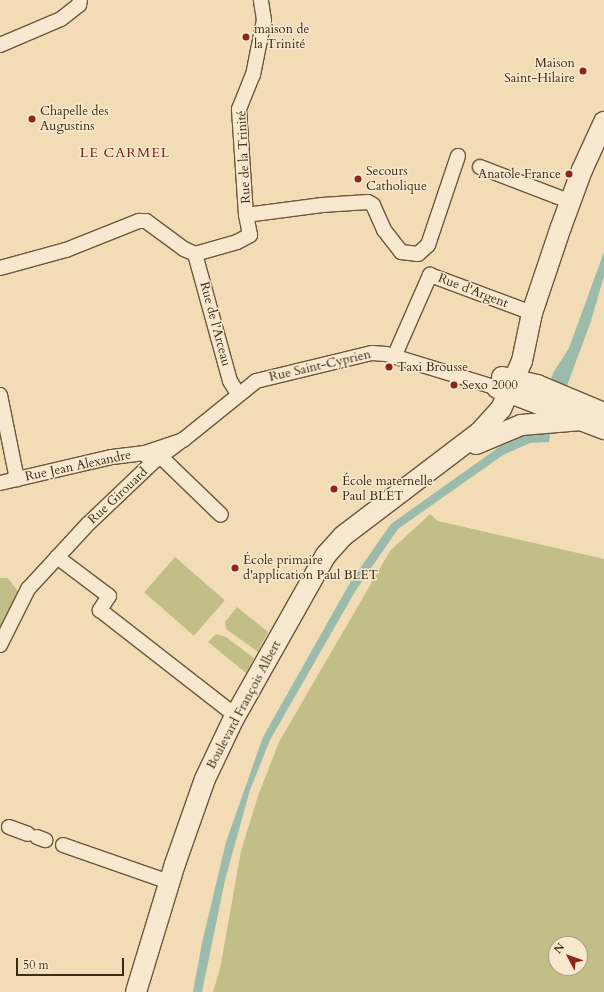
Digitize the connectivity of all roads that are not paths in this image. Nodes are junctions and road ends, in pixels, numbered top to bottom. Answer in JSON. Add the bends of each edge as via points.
{"nodes":[{"id":1,"x":80,"y":0,"type":"edge"},
{"id":2,"x":261,"y":0,"type":"edge"},
{"id":3,"x":0,"y":45,"type":"edge"},
{"id":4,"x":604,"y":122,"type":"edge"},
{"id":5,"x":458,"y":156,"type":"dead end"},
{"id":6,"x":480,"y":167,"type":"dead end"},
{"id":7,"x":571,"y":202,"type":"junction"},
{"id":8,"x":246,"y":215,"type":"junction"},
{"id":9,"x":195,"y":254,"type":"junction"},
{"id":10,"x":0,"y":268,"type":"edge"},
{"id":11,"x":532,"y":313,"type":"junction"},
{"id":12,"x":394,"y":357,"type":"junction"},
{"id":13,"x":506,"y":384,"type":"junction"},
{"id":14,"x":238,"y":394,"type":"junction"},
{"id":15,"x":0,"y":395,"type":"edge"},
{"id":16,"x":591,"y":413,"type":"edge"},
{"id":17,"x":604,"y":429,"type":"edge"},
{"id":18,"x":153,"y":458,"type":"junction"},
{"id":19,"x":430,"y":469,"type":"junction"},
{"id":20,"x":18,"y":479,"type":"junction"},
{"id":21,"x":0,"y":483,"type":"edge"},
{"id":22,"x":221,"y":515,"type":"dead end"},
{"id":23,"x":58,"y":557,"type":"junction"},
{"id":24,"x":0,"y":645,"type":"edge"},
{"id":25,"x":236,"y":716,"type":"junction"},
{"id":26,"x":9,"y":827,"type":"dead end"},
{"id":27,"x":37,"y":837,"type":"dead end"},
{"id":28,"x":63,"y":846,"type":"dead end"},
{"id":29,"x":169,"y":882,"type":"junction"},
{"id":30,"x":136,"y":992,"type":"edge"}],
"edges":[{"from":1,"to":3,"type":"street","via":[[79,5],[60,19]]},
{"from":2,"to":8,"type":"street","name":"Rue de la Trinité","via":[[264,20],[253,75],[239,109]]},
{"from":4,"to":7,"type":"main road","name":"Boulevard François Albert"},
{"from":5,"to":8,"type":"street","via":[[428,245],[418,254],[401,252],[384,230],[373,205],[362,201]]},
{"from":6,"to":7,"type":"street"},
{"from":7,"to":11,"type":"main road","name":"Boulevard François Albert"},
{"from":8,"to":9,"type":"street","name":"Rue de la Trinité","via":[[250,235],[246,239]]},
{"from":9,"to":10,"type":"street","via":[[146,221],[139,221],[66,250]]},
{"from":9,"to":14,"type":"street","name":"Rue de l'Arceau","via":[[230,381]]},
{"from":11,"to":12,"type":"street","name":"Rue d'Argent","via":[[430,275]]},
{"from":11,"to":13,"type":"main road","name":"Boulevard François Albert","via":[[522,361]]},
{"from":12,"to":13,"type":"street","name":"Rue Saint-Cyprien"},
{"from":12,"to":14,"type":"street","name":"Rue Saint-Cyprien","via":[[380,353],[357,356],[256,381]]},
{"from":13,"to":16,"type":"main road"},
{"from":13,"to":19,"type":"main road","name":"Boulevard François Albert","via":[[493,420]]},
{"from":14,"to":18,"type":"street","name":"Rue Girouard","via":[[183,440]]},
{"from":15,"to":20,"type":"street"},
{"from":16,"to":17,"type":"main road"},
{"from":16,"to":19,"type":"main road","via":[[536,423],[496,434]]},
{"from":18,"to":20,"type":"street","name":"Rue Jean Alexandre","via":[[87,462]]},
{"from":18,"to":22,"type":"street"},
{"from":18,"to":23,"type":"street","name":"Rue Girouard"},
{"from":19,"to":25,"type":"main road","name":"Boulevard François Albert","via":[[343,536],[326,555]]},
{"from":20,"to":21,"type":"street","name":"Rue Jean Alexandre"},
{"from":23,"to":24,"type":"street","name":"Rue Girouard","via":[[28,589]]},
{"from":23,"to":25,"type":"street","via":[[109,596],[100,610]]},
{"from":25,"to":29,"type":"main road","name":"Boulevard François Albert","via":[[205,779]]},
{"from":26,"to":27,"type":"street"},
{"from":28,"to":29,"type":"street"},
{"from":29,"to":30,"type":"main road","name":"Boulevard François Albert"}]}
